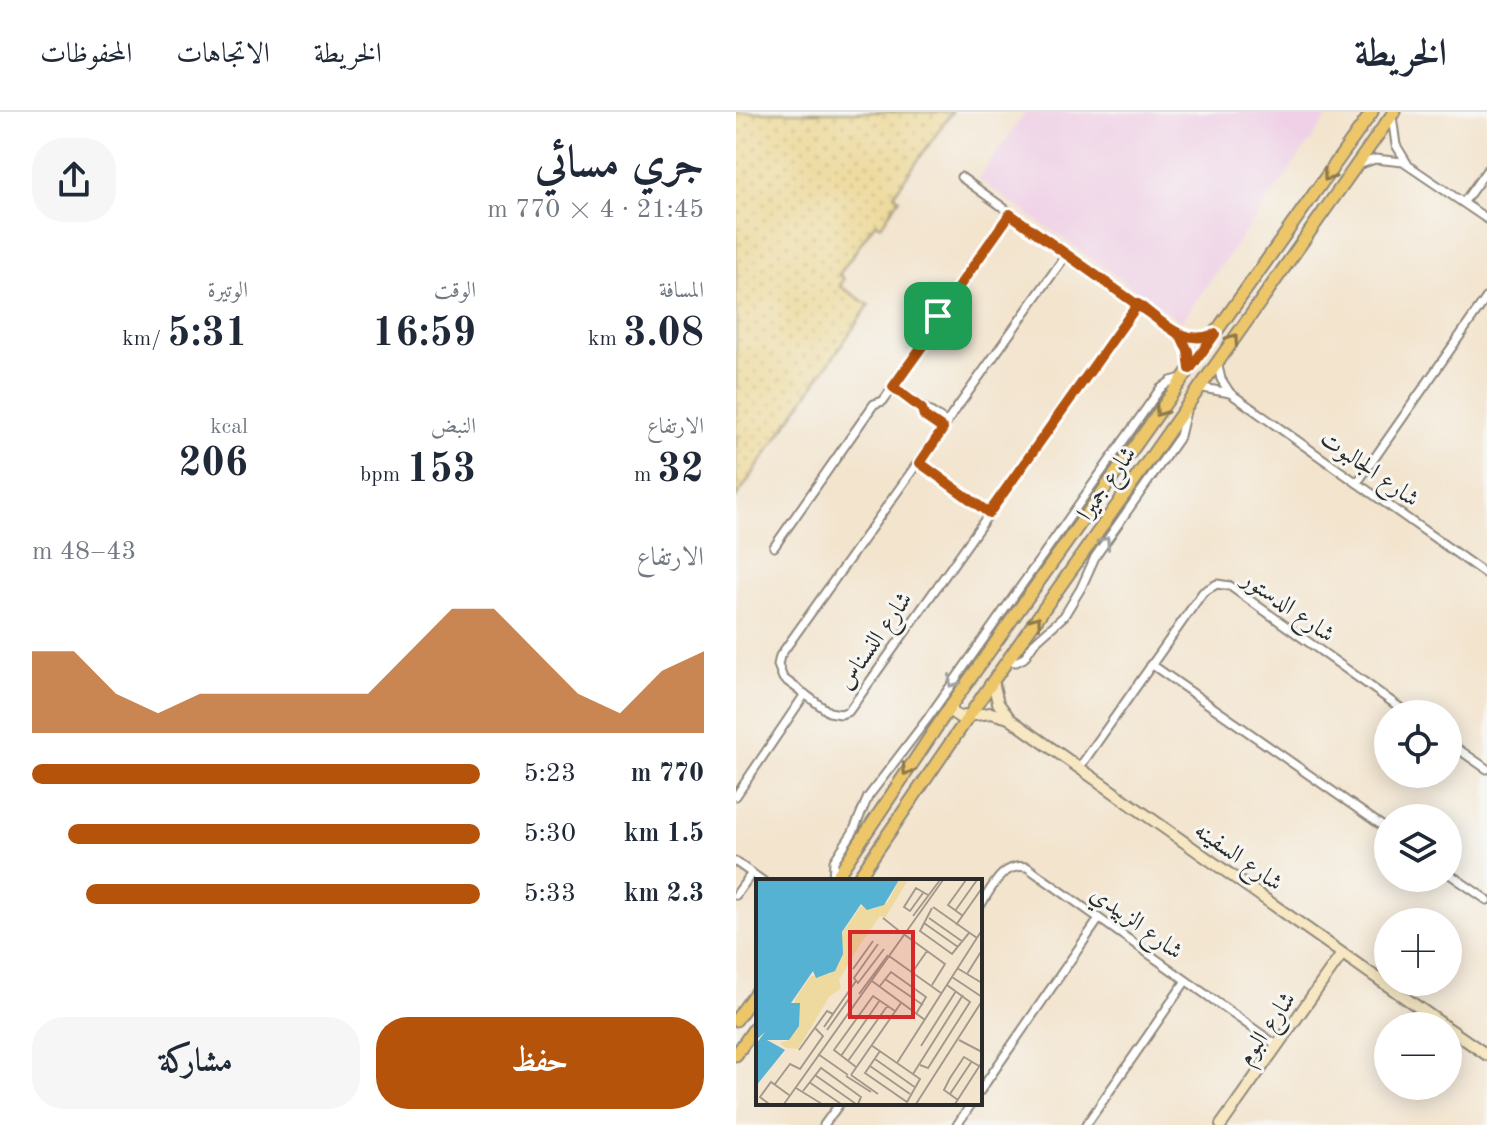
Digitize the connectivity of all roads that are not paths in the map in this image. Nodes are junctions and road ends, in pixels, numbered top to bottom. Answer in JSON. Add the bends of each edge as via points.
{"nodes":[{"id":1,"x":1360,"y":112,"type":"edge"},
{"id":2,"x":1372,"y":112,"type":"edge"},
{"id":3,"x":1393,"y":114,"type":"edge"},
{"id":4,"x":1363,"y":126,"type":"junction"},
{"id":5,"x":1409,"y":165,"type":"junction"},
{"id":6,"x":1356,"y":166,"type":"junction"},
{"id":7,"x":1487,"y":170,"type":"edge"},
{"id":8,"x":961,"y":177,"type":"dead end"},
{"id":9,"x":1464,"y":202,"type":"junction"},
{"id":10,"x":1010,"y":214,"type":"junction"},
{"id":11,"x":1487,"y":219,"type":"edge"},
{"id":12,"x":1066,"y":255,"type":"junction"},
{"id":13,"x":1487,"y":297,"type":"edge"},
{"id":14,"x":1138,"y":304,"type":"junction"},
{"id":15,"x":1215,"y":334,"type":"junction"},
{"id":16,"x":1181,"y":336,"type":"junction"},
{"id":17,"x":1217,"y":361,"type":"junction"},
{"id":18,"x":1187,"y":373,"type":"junction"},
{"id":19,"x":893,"y":387,"type":"junction"},
{"id":20,"x":1198,"y":387,"type":"junction"},
{"id":21,"x":1230,"y":393,"type":"junction"},
{"id":22,"x":1188,"y":403,"type":"junction"},
{"id":23,"x":945,"y":426,"type":"junction"},
{"id":24,"x":920,"y":463,"type":"junction"},
{"id":25,"x":1357,"y":483,"type":"junction"},
{"id":26,"x":989,"y":513,"type":"junction"},
{"id":27,"x":774,"y":547,"type":"dead end"},
{"id":28,"x":1486,"y":573,"type":"edge"},
{"id":29,"x":1007,"y":661,"type":"junction"},
{"id":30,"x":1151,"y":664,"type":"junction"},
{"id":31,"x":993,"y":681,"type":"junction"},
{"id":32,"x":805,"y":694,"type":"junction"},
{"id":33,"x":1389,"y":700,"type":"edge"},
{"id":34,"x":951,"y":705,"type":"junction"},
{"id":35,"x":968,"y":717,"type":"junction"},
{"id":36,"x":1010,"y":719,"type":"junction"},
{"id":37,"x":924,"y":744,"type":"junction"},
{"id":38,"x":1462,"y":752,"type":"edge"},
{"id":39,"x":943,"y":753,"type":"junction"},
{"id":40,"x":1079,"y":768,"type":"junction"},
{"id":41,"x":1487,"y":769,"type":"edge"},
{"id":42,"x":736,"y":796,"type":"edge"},
{"id":43,"x":1374,"y":820,"type":"edge"},
{"id":44,"x":736,"y":862,"type":"edge"},
{"id":45,"x":752,"y":873,"type":"junction"},
{"id":46,"x":760,"y":879,"type":"edge"},
{"id":47,"x":833,"y":879,"type":"edge"},
{"id":48,"x":834,"y":879,"type":"edge"},
{"id":49,"x":857,"y":879,"type":"edge"},
{"id":50,"x":1462,"y":883,"type":"edge"},
{"id":51,"x":736,"y":895,"type":"edge"},
{"id":52,"x":1487,"y":900,"type":"edge"},
{"id":53,"x":982,"y":903,"type":"edge"},
{"id":54,"x":1099,"y":919,"type":"junction"},
{"id":55,"x":1342,"y":954,"type":"junction"},
{"id":56,"x":1185,"y":982,"type":"junction"},
{"id":57,"x":756,"y":992,"type":"edge"},
{"id":58,"x":1425,"y":1012,"type":"edge"},
{"id":59,"x":736,"y":1020,"type":"edge"},
{"id":60,"x":756,"y":1026,"type":"edge"},
{"id":61,"x":1462,"y":1038,"type":"edge"},
{"id":62,"x":1278,"y":1046,"type":"junction"},
{"id":63,"x":736,"y":1055,"type":"edge"},
{"id":64,"x":1487,"y":1055,"type":"edge"},
{"id":65,"x":982,"y":1088,"type":"edge"},
{"id":66,"x":839,"y":1105,"type":"edge"},
{"id":67,"x":971,"y":1105,"type":"edge"},
{"id":68,"x":824,"y":1125,"type":"edge"},
{"id":69,"x":957,"y":1125,"type":"edge"},
{"id":70,"x":1086,"y":1125,"type":"edge"},
{"id":71,"x":1221,"y":1125,"type":"edge"}],
"edges":[{"from":1,"to":4,"type":"street"},
{"from":2,"to":4,"type":"main road","name":"شارع جميرا"},
{"from":3,"to":5,"type":"street","via":[[1396,145]]},
{"from":3,"to":6,"type":"main road","name":"شارع جميرا"},
{"from":4,"to":15,"type":"main road","name":"شارع جميرا","one_way":true},
{"from":5,"to":6,"type":"street","via":[[1386,159]]},
{"from":5,"to":9,"type":"street"},
{"from":17,"to":6,"type":"main road","name":"شارع جميرا","one_way":true},
{"from":7,"to":9,"type":"street"},
{"from":8,"to":10,"type":"street"},
{"from":9,"to":11,"type":"street"},
{"from":10,"to":12,"type":"street"},
{"from":10,"to":19,"type":"street"},
{"from":12,"to":14,"type":"street"},
{"from":12,"to":23,"type":"street","name":"شارع النسناس"},
{"from":13,"to":25,"type":"street"},
{"from":14,"to":16,"type":"street"},
{"from":14,"to":26,"type":"street","name":"شارع النسناس"},
{"from":15,"to":16,"type":"street"},
{"from":15,"to":18,"type":"main road","name":"شارع جميرا"},
{"from":16,"to":18,"type":"street","via":[[1188,351]]},
{"from":17,"to":20,"type":"main road","name":"شارع جميرا"},
{"from":17,"to":21,"type":"street"},
{"from":18,"to":34,"type":"main road","name":"شارع جميرا","one_way":true},
{"from":18,"to":47,"type":"street","one_way":true,"via":[[1160,389],[868,797],[834,861]]},
{"from":19,"to":23,"type":"street","via":[[924,416]]},
{"from":19,"to":27,"type":"street","via":[[874,404]]},
{"from":20,"to":21,"type":"street","name":"شارع الجالبوت"},
{"from":20,"to":22,"type":"main road","name":"شارع جميرا"},
{"from":21,"to":25,"type":"street","name":"شارع الجالبوت"},
{"from":29,"to":22,"type":"main road","name":"شارع جميرا","one_way":true},
{"from":29,"to":22,"type":"street","one_way":true,"via":[[1024,658],[1069,608],[1095,557],[1180,436]]},
{"from":23,"to":24,"type":"street","name":"شارع النسناس"},
{"from":24,"to":26,"type":"street"},
{"from":24,"to":32,"type":"street","name":"شارع النسناس","via":[[780,656],[783,678]]},
{"from":25,"to":28,"type":"street","name":"شارع الجالبوت"},
{"from":26,"to":32,"type":"street","name":"شارع النسناس","via":[[849,711],[829,712]]},
{"from":29,"to":31,"type":"main road","name":"شارع جميرا"},
{"from":30,"to":33,"type":"street","name":"شارع الدستور","via":[[1203,592],[1222,584]]},
{"from":30,"to":40,"type":"street","name":"شارع الدستور"},
{"from":30,"to":43,"type":"street"},
{"from":31,"to":35,"type":"main road","name":"شارع جميرا"},
{"from":31,"to":36,"type":"street","name":"شارع السفينه","via":[[998,703]]},
{"from":32,"to":42,"type":"street"},
{"from":34,"to":35,"type":"street","via":[[956,716]]},
{"from":34,"to":37,"type":"main road","name":"شارع جميرا"},
{"from":35,"to":36,"type":"street","via":[[991,713]]},
{"from":35,"to":39,"type":"main road","name":"شارع جميرا"},
{"from":36,"to":40,"type":"street","name":"شارع السفينه"},
{"from":37,"to":39,"type":"main road","via":[[938,743]]},
{"from":37,"to":48,"type":"main road","name":"شارع جميرا","one_way":true},
{"from":38,"to":41,"type":"street"},
{"from":39,"to":49,"type":"main road","name":"شارع جميرا"},
{"from":40,"to":55,"type":"street","name":"شارع السفينه"},
{"from":44,"to":45,"type":"street"},
{"from":45,"to":46,"type":"street"},
{"from":45,"to":51,"type":"street"},
{"from":50,"to":52,"type":"street"},
{"from":53,"to":54,"type":"street","name":"شارع الزبيدي","via":[[1001,874],[1022,866]]},
{"from":54,"to":56,"type":"street","name":"شارع الزبيدي"},
{"from":54,"to":65,"type":"street"},
{"from":55,"to":58,"type":"street","name":"شارع السفينه"},
{"from":55,"to":62,"type":"street","name":"شارع البوم"},
{"from":56,"to":62,"type":"street","name":"شارع الزبيدي"},
{"from":56,"to":70,"type":"street"},
{"from":57,"to":59,"type":"main road"},
{"from":60,"to":63,"type":"main road"},
{"from":61,"to":64,"type":"street","name":"شارع السفينه"},
{"from":62,"to":71,"type":"street","name":"شارع البوم"},
{"from":66,"to":68,"type":"street"},
{"from":67,"to":69,"type":"street"}]}
